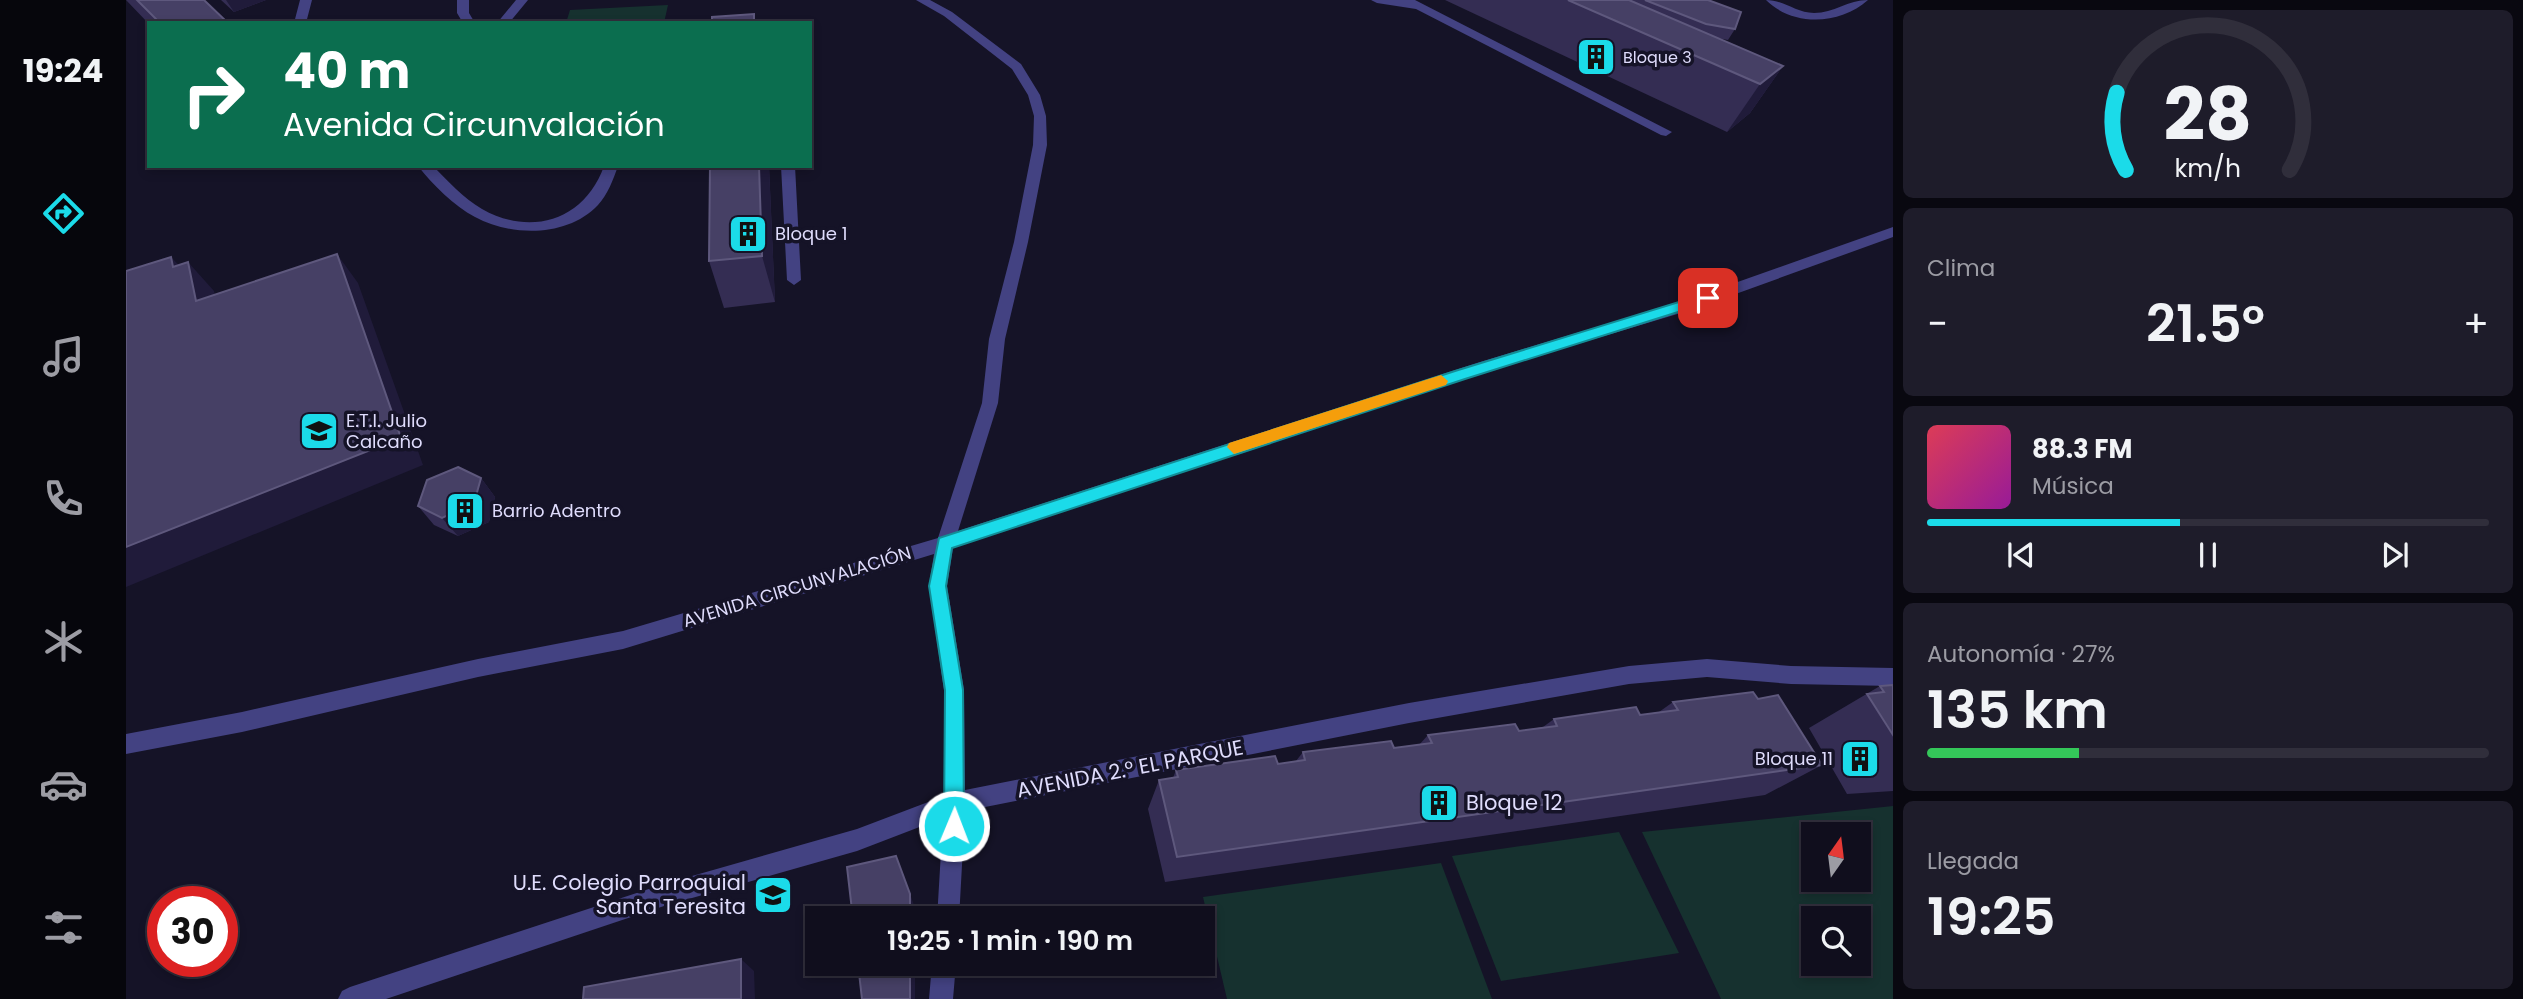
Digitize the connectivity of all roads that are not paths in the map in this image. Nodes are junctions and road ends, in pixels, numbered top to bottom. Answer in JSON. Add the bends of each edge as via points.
{"nodes":[{"id":1,"x":306,"y":0,"type":"edge"},
{"id":2,"x":463,"y":0,"type":"edge"},
{"id":3,"x":522,"y":0,"type":"edge"},
{"id":4,"x":922,"y":0,"type":"edge"},
{"id":5,"x":1377,"y":0,"type":"edge"},
{"id":6,"x":1406,"y":0,"type":"edge"},
{"id":7,"x":1772,"y":0,"type":"edge"},
{"id":8,"x":1862,"y":0,"type":"edge"},
{"id":9,"x":1423,"y":7,"type":"junction"},
{"id":10,"x":301,"y":21,"type":"edge"},
{"id":11,"x":467,"y":21,"type":"edge"},
{"id":12,"x":505,"y":21,"type":"edge"},
{"id":13,"x":1666,"y":132,"type":"dead end"},
{"id":14,"x":427,"y":168,"type":"edge"},
{"id":15,"x":611,"y":168,"type":"edge"},
{"id":16,"x":788,"y":168,"type":"edge"},
{"id":17,"x":1893,"y":232,"type":"edge"},
{"id":18,"x":794,"y":280,"type":"dead end"},
{"id":19,"x":945,"y":543,"type":"junction"},
{"id":20,"x":1893,"y":677,"type":"edge"},
{"id":21,"x":126,"y":744,"type":"edge"},
{"id":22,"x":955,"y":803,"type":"junction"},
{"id":23,"x":949,"y":906,"type":"edge"},
{"id":24,"x":943,"y":976,"type":"edge"},
{"id":25,"x":350,"y":999,"type":"edge"},
{"id":26,"x":941,"y":999,"type":"edge"}],
"edges":[{"from":1,"to":10,"type":"street"},
{"from":2,"to":11,"type":"street"},
{"from":3,"to":12,"type":"street"},
{"from":4,"to":19,"type":"street","via":[[948,14],[1017,68],[1034,95],[1040,116],[1040,145],[997,339],[990,403]]},
{"from":5,"to":9,"type":"street"},
{"from":6,"to":9,"type":"street"},
{"from":7,"to":8,"type":"street","via":[[1809,18],[1827,17]]},
{"from":9,"to":13,"type":"street"},
{"from":14,"to":15,"type":"street","via":[[457,198],[487,218],[520,226],[555,225],[586,211],[598,198]]},
{"from":16,"to":18,"type":"street"},
{"from":17,"to":19,"type":"street","name":"AVENIDA CIRCUNVALACIÓN","via":[[1689,305]]},
{"from":19,"to":21,"type":"street","name":"AVENIDA CIRCUNVALACIÓN","via":[[623,640]]},
{"from":19,"to":22,"type":"street","via":[[937,586],[954,690]]},
{"from":20,"to":22,"type":"street","name":"AVENIDA 2.° EL PARQUE","via":[[1706,668],[1629,675],[1409,713]]},
{"from":22,"to":23,"type":"street"},
{"from":22,"to":25,"type":"street","name":"AVENIDA 2.° EL PARQUE","via":[[857,840],[664,895]]},
{"from":24,"to":26,"type":"street"}]}
